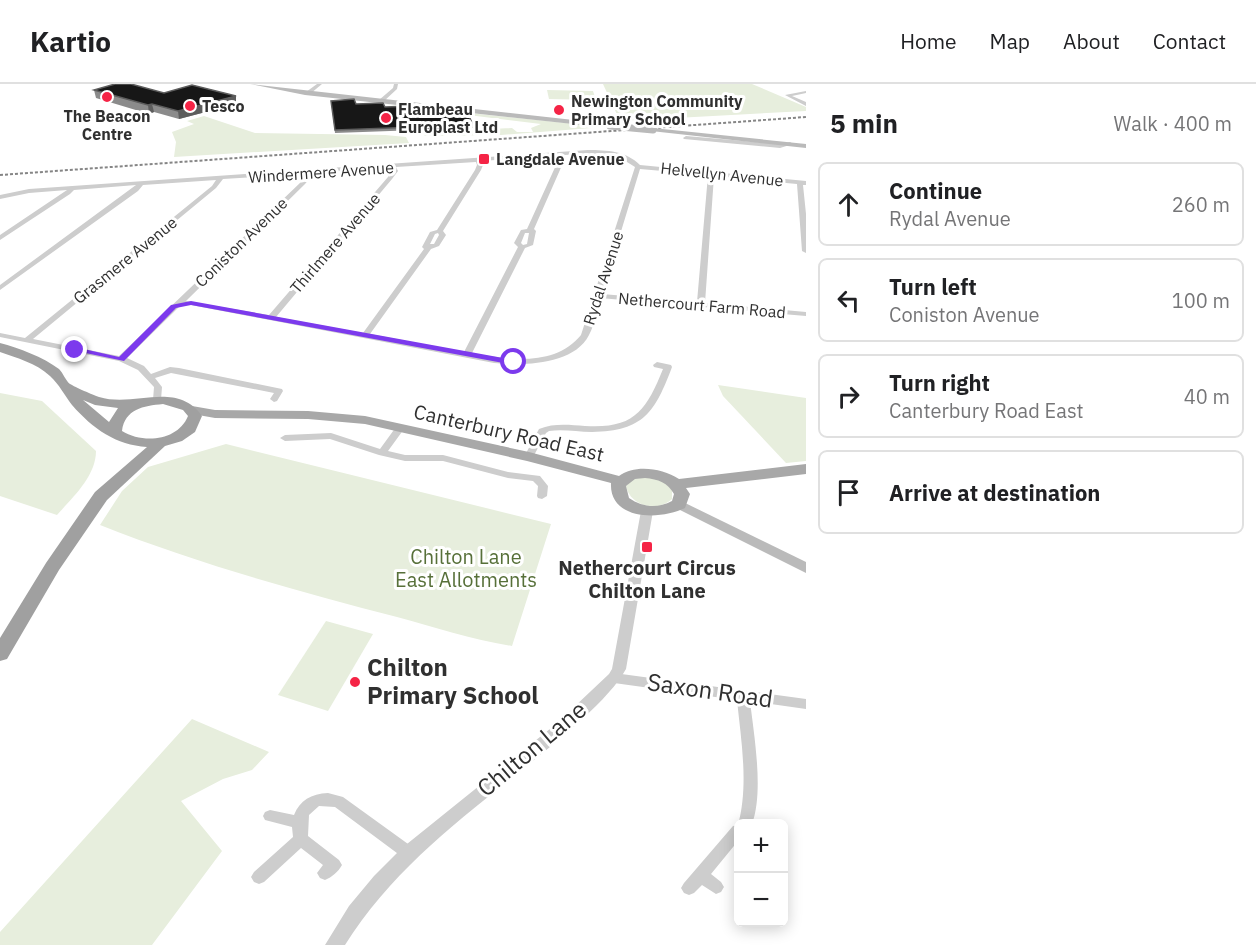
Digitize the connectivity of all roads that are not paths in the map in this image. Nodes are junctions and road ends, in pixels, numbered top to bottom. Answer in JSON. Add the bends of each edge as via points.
{"nodes":[{"id":1,"x":246,"y":84,"type":"edge"},
{"id":2,"x":320,"y":84,"type":"edge"},
{"id":3,"x":396,"y":84,"type":"edge"},
{"id":4,"x":258,"y":87,"type":"edge"},
{"id":5,"x":806,"y":92,"type":"edge"},
{"id":6,"x":307,"y":93,"type":"junction"},
{"id":7,"x":381,"y":101,"type":"junction"},
{"id":8,"x":806,"y":104,"type":"edge"},
{"id":9,"x":753,"y":137,"type":"dead end"},
{"id":10,"x":686,"y":138,"type":"dead end"},
{"id":11,"x":790,"y":144,"type":"junction"},
{"id":12,"x":806,"y":146,"type":"edge"},
{"id":13,"x":561,"y":154,"type":"junction"},
{"id":14,"x":478,"y":160,"type":"junction"},
{"id":15,"x":638,"y":166,"type":"junction"},
{"id":16,"x":393,"y":167,"type":"junction"},
{"id":17,"x":307,"y":173,"type":"junction"},
{"id":18,"x":711,"y":173,"type":"junction"},
{"id":19,"x":220,"y":179,"type":"junction"},
{"id":20,"x":141,"y":183,"type":"junction"},
{"id":21,"x":803,"y":183,"type":"edge"},
{"id":22,"x":72,"y":188,"type":"junction"},
{"id":23,"x":0,"y":197,"type":"edge"},
{"id":24,"x":0,"y":238,"type":"edge"},
{"id":25,"x":806,"y":251,"type":"edge"},
{"id":26,"x":0,"y":288,"type":"edge"},
{"id":27,"x":599,"y":296,"type":"junction"},
{"id":28,"x":182,"y":303,"type":"junction"},
{"id":29,"x":701,"y":305,"type":"junction"},
{"id":30,"x":806,"y":314,"type":"edge"},
{"id":31,"x":271,"y":318,"type":"junction"},
{"id":32,"x":0,"y":335,"type":"edge"},
{"id":33,"x":365,"y":336,"type":"junction"},
{"id":34,"x":27,"y":340,"type":"junction"},
{"id":35,"x":0,"y":347,"type":"edge"},
{"id":36,"x":466,"y":355,"type":"junction"},
{"id":37,"x":121,"y":359,"type":"junction"},
{"id":38,"x":657,"y":365,"type":"dead end"},
{"id":39,"x":149,"y":377,"type":"junction"},
{"id":40,"x":64,"y":383,"type":"junction"},
{"id":41,"x":274,"y":399,"type":"dead end"},
{"id":42,"x":157,"y":400,"type":"junction"},
{"id":43,"x":133,"y":406,"type":"junction"},
{"id":44,"x":192,"y":410,"type":"junction"},
{"id":45,"x":394,"y":428,"type":"junction"},
{"id":46,"x":190,"y":429,"type":"junction"},
{"id":47,"x":115,"y":431,"type":"junction"},
{"id":48,"x":285,"y":438,"type":"dead end"},
{"id":49,"x":128,"y":441,"type":"junction"},
{"id":50,"x":160,"y":443,"type":"junction"},
{"id":51,"x":382,"y":453,"type":"junction"},
{"id":52,"x":529,"y":457,"type":"junction"},
{"id":53,"x":806,"y":469,"type":"edge"},
{"id":54,"x":620,"y":481,"type":"junction"},
{"id":55,"x":676,"y":484,"type":"junction"},
{"id":56,"x":101,"y":496,"type":"junction"},
{"id":57,"x":542,"y":496,"type":"dead end"},
{"id":58,"x":679,"y":504,"type":"junction"},
{"id":59,"x":647,"y":511,"type":"junction"},
{"id":60,"x":806,"y":568,"type":"edge"},
{"id":61,"x":0,"y":654,"type":"edge"},
{"id":62,"x":614,"y":678,"type":"junction"},
{"id":63,"x":743,"y":696,"type":"junction"},
{"id":64,"x":806,"y":704,"type":"edge"},
{"id":65,"x":270,"y":816,"type":"dead end"},
{"id":66,"x":748,"y":819,"type":"edge"},
{"id":67,"x":297,"y":822,"type":"junction"},
{"id":68,"x":734,"y":836,"type":"edge"},
{"id":69,"x":301,"y":839,"type":"junction"},
{"id":70,"x":410,"y":854,"type":"junction"},
{"id":71,"x":325,"y":873,"type":"dead end"},
{"id":72,"x":701,"y":875,"type":"junction"},
{"id":73,"x":258,"y":877,"type":"dead end"},
{"id":74,"x":716,"y":887,"type":"dead end"},
{"id":75,"x":689,"y":888,"type":"dead end"},
{"id":76,"x":338,"y":943,"type":"edge"}],
"edges":[{"from":1,"to":4,"type":"main road"},
{"from":2,"to":6,"type":"street"},
{"from":3,"to":7,"type":"street"},
{"from":4,"to":6,"type":"main road","via":[[260,93]]},
{"from":5,"to":8,"type":"street","via":[[786,96]]},
{"from":6,"to":7,"type":"main road"},
{"from":7,"to":11,"type":"main road","bridge":true},
{"from":9,"to":11,"type":"street"},
{"from":10,"to":11,"type":"street"},
{"from":11,"to":12,"type":"main road"},
{"from":13,"to":14,"type":"street","name":"Windermere Avenue"},
{"from":13,"to":15,"type":"street","name":"Windermere Avenue","via":[[608,153],[631,159]]},
{"from":13,"to":36,"type":"street","via":[[530,230],[523,231],[517,243],[522,247]]},
{"from":14,"to":16,"type":"street","name":"Windermere Avenue"},
{"from":14,"to":33,"type":"street","via":[[478,170],[439,231],[443,235],[436,246],[428,249]]},
{"from":15,"to":18,"type":"street","name":"Helvellyn Avenue"},
{"from":15,"to":27,"type":"street","name":"Rydal Avenue"},
{"from":16,"to":17,"type":"street","name":"Windermere Avenue"},
{"from":16,"to":31,"type":"street","name":"Thirlmere Avenue","via":[[390,178]]},
{"from":17,"to":19,"type":"street","name":"Windermere Avenue"},
{"from":17,"to":28,"type":"street","name":"Coniston Avenue","via":[[307,178]]},
{"from":18,"to":21,"type":"street","name":"Helvellyn Avenue"},
{"from":18,"to":29,"type":"street"},
{"from":19,"to":20,"type":"street","name":"Windermere Avenue"},
{"from":19,"to":34,"type":"street","name":"Grasmere Avenue"},
{"from":20,"to":22,"type":"street","name":"Windermere Avenue"},
{"from":20,"to":26,"type":"street"},
{"from":21,"to":25,"type":"street"},
{"from":22,"to":23,"type":"street","name":"Windermere Avenue"},
{"from":22,"to":24,"type":"street"},
{"from":27,"to":29,"type":"street","name":"Nethercourt Farm Road"},
{"from":27,"to":36,"type":"street","name":"Rydal Avenue","via":[[580,344],[567,351],[514,362]]},
{"from":28,"to":31,"type":"street","name":"Rydal Avenue"},
{"from":28,"to":37,"type":"street","name":"Coniston Avenue"},
{"from":29,"to":30,"type":"street","name":"Nethercourt Farm Road"},
{"from":31,"to":33,"type":"street","name":"Rydal Avenue"},
{"from":32,"to":34,"type":"street"},
{"from":33,"to":36,"type":"street","name":"Rydal Avenue"},
{"from":34,"to":37,"type":"street"},
{"from":35,"to":40,"type":"highway","via":[[36,361]]},
{"from":37,"to":39,"type":"street","via":[[141,368]]},
{"from":38,"to":52,"type":"street","via":[[668,367],[655,402],[641,417],[601,429],[547,429],[542,431]]},
{"from":39,"to":41,"type":"street","via":[[179,371],[279,391]]},
{"from":39,"to":42,"type":"street","via":[[158,387]]},
{"from":40,"to":43,"type":"highway","via":[[95,401]]},
{"from":40,"to":47,"type":"highway","via":[[98,422]]},
{"from":42,"to":43,"type":"highway"},
{"from":42,"to":44,"type":"highway","via":[[178,402]]},
{"from":43,"to":47,"type":"highway","via":[[116,420]]},
{"from":44,"to":45,"type":"main road","name":"Canterbury Road East","via":[[348,418]]},
{"from":44,"to":46,"type":"highway","via":[[194,423]]},
{"from":45,"to":46,"type":"main road","name":"Canterbury Road East","via":[[305,420],[241,420]]},
{"from":45,"to":51,"type":"street"},
{"from":45,"to":52,"type":"main road","name":"Canterbury Road East"},
{"from":46,"to":50,"type":"highway"},
{"from":47,"to":49,"type":"highway"},
{"from":48,"to":51,"type":"street","via":[[331,436]]},
{"from":49,"to":50,"type":"highway"},
{"from":49,"to":56,"type":"highway","via":[[125,456]]},
{"from":50,"to":56,"type":"highway"},
{"from":51,"to":57,"type":"street","via":[[405,458],[443,458],[536,478],[543,486]]},
{"from":52,"to":54,"type":"main road","name":"Canterbury Road East"},
{"from":53,"to":55,"type":"main road"},
{"from":54,"to":55,"type":"main road","via":[[630,475],[648,473]]},
{"from":54,"to":59,"type":"main road","via":[[620,497]]},
{"from":55,"to":58,"type":"main road","via":[[682,494]]},
{"from":56,"to":61,"type":"highway","via":[[52,567]]},
{"from":58,"to":59,"type":"main road","via":[[666,511]]},
{"from":58,"to":60,"type":"main road"},
{"from":59,"to":62,"type":"street","name":"Chilton Lane","via":[[620,669]]},
{"from":62,"to":63,"type":"street","name":"Saxon Road"},
{"from":62,"to":70,"type":"street","name":"Chilton Lane","via":[[561,728]]},
{"from":63,"to":64,"type":"street","name":"Saxon Road"},
{"from":63,"to":66,"type":"street"},
{"from":65,"to":67,"type":"street"},
{"from":67,"to":69,"type":"street"},
{"from":67,"to":70,"type":"street","via":[[312,803],[325,798],[338,801]]},
{"from":68,"to":72,"type":"street"},
{"from":69,"to":71,"type":"street","via":[[334,865]]},
{"from":69,"to":73,"type":"street"},
{"from":70,"to":76,"type":"street","name":"Chilton Lane","via":[[373,892]]},
{"from":72,"to":74,"type":"street"},
{"from":72,"to":75,"type":"street"}]}
